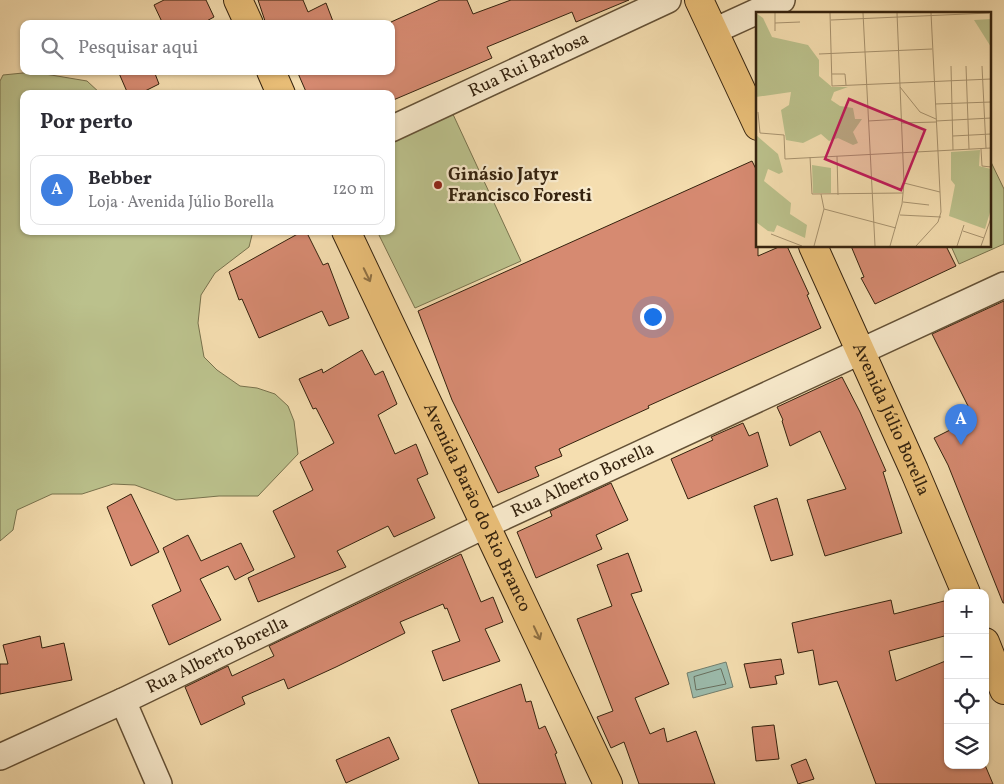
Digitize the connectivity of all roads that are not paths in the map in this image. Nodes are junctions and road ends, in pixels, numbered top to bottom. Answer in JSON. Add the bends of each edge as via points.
{"nodes":[{"id":1,"x":238,"y":0,"type":"edge"},
{"id":2,"x":668,"y":0,"type":"edge"},
{"id":3,"x":699,"y":0,"type":"edge"},
{"id":4,"x":782,"y":0,"type":"edge"},
{"id":5,"x":247,"y":20,"type":"edge"},
{"id":6,"x":714,"y":31,"type":"junction"},
{"id":7,"x":273,"y":75,"type":"edge"},
{"id":8,"x":279,"y":90,"type":"edge"},
{"id":9,"x":756,"y":122,"type":"edge"},
{"id":10,"x":395,"y":127,"type":"edge"},
{"id":11,"x":348,"y":235,"type":"edge"},
{"id":12,"x":814,"y":248,"type":"edge"},
{"id":13,"x":1004,"y":285,"type":"edge"},
{"id":14,"x":860,"y":350,"type":"junction"},
{"id":15,"x":486,"y":525,"type":"junction"},
{"id":16,"x":964,"y":589,"type":"edge"},
{"id":17,"x":989,"y":652,"type":"edge"},
{"id":18,"x":1004,"y":690,"type":"edge"},
{"id":19,"x":123,"y":702,"type":"junction"},
{"id":20,"x":0,"y":757,"type":"edge"},
{"id":21,"x":159,"y":784,"type":"edge"},
{"id":22,"x":608,"y":784,"type":"edge"}],
"edges":[{"from":1,"to":5,"type":"main road"},
{"from":2,"to":10,"type":"street","name":"Rua Rui Barbosa"},
{"from":3,"to":6,"type":"main road"},
{"from":4,"to":6,"type":"street"},
{"from":6,"to":9,"type":"main road"},
{"from":7,"to":8,"type":"main road"},
{"from":11,"to":15,"type":"main road","name":"Avenida Barão do Rio Branco","one_way":true},
{"from":12,"to":14,"type":"main road","name":"Avenida Júlio Borella"},
{"from":13,"to":14,"type":"street","name":"Rua Alberto Borella"},
{"from":14,"to":15,"type":"street","name":"Rua Alberto Borella"},
{"from":14,"to":16,"type":"main road","name":"Avenida Júlio Borella"},
{"from":15,"to":19,"type":"street","name":"Rua Alberto Borella"},
{"from":15,"to":22,"type":"main road","name":"Avenida Barão do Rio Branco","one_way":true},
{"from":17,"to":18,"type":"main road"},
{"from":19,"to":20,"type":"street","name":"Rua Alberto Borella"},
{"from":19,"to":21,"type":"street"}]}
